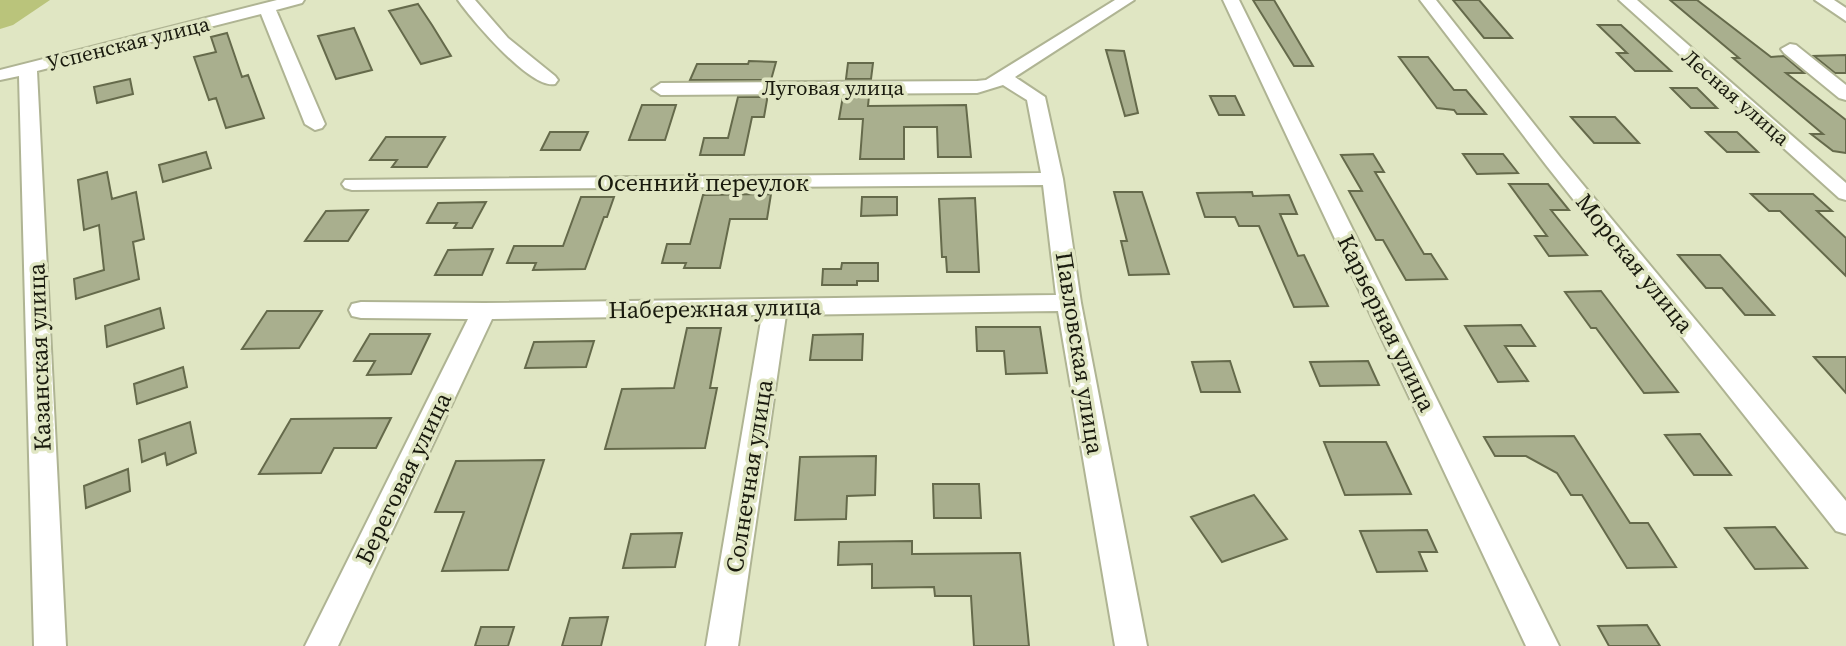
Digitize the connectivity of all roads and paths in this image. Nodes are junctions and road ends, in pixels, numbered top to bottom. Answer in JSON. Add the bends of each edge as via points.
{"nodes":[{"id":1,"x":296,"y":0,"type":"edge"},
{"id":2,"x":466,"y":0,"type":"edge"},
{"id":3,"x":1126,"y":0,"type":"edge"},
{"id":4,"x":1231,"y":0,"type":"edge"},
{"id":5,"x":1428,"y":0,"type":"edge"},
{"id":6,"x":1627,"y":0,"type":"edge"},
{"id":7,"x":1823,"y":0,"type":"edge"},
{"id":8,"x":267,"y":9,"type":"junction"},
{"id":9,"x":1846,"y":16,"type":"edge"},
{"id":10,"x":1790,"y":49,"type":"dead end"},
{"id":11,"x":27,"y":68,"type":"junction"},
{"id":12,"x":0,"y":75,"type":"edge"},
{"id":13,"x":1003,"y":78,"type":"junction"},
{"id":14,"x":548,"y":80,"type":"dead end"},
{"id":15,"x":661,"y":89,"type":"dead end"},
{"id":16,"x":1846,"y":94,"type":"edge"},
{"id":17,"x":315,"y":124,"type":"dead end"},
{"id":18,"x":1053,"y":179,"type":"junction"},
{"id":19,"x":352,"y":184,"type":"dead end"},
{"id":20,"x":1846,"y":194,"type":"edge"},
{"id":21,"x":1069,"y":303,"type":"junction"},
{"id":22,"x":775,"y":307,"type":"junction"},
{"id":23,"x":361,"y":310,"type":"dead end"},
{"id":24,"x":484,"y":311,"type":"junction"},
{"id":25,"x":1846,"y":522,"type":"edge"},
{"id":26,"x":50,"y":646,"type":"edge"},
{"id":27,"x":321,"y":646,"type":"edge"},
{"id":28,"x":722,"y":646,"type":"edge"},
{"id":29,"x":1130,"y":646,"type":"edge"},
{"id":30,"x":1543,"y":646,"type":"edge"}],
"edges":[{"from":1,"to":8,"type":"street","name":"Успенская улица"},
{"from":2,"to":14,"type":"street","via":[[502,42]]},
{"from":3,"to":13,"type":"street","name":"Луговая улица"},
{"from":4,"to":30,"type":"street","name":"Карьерная улица"},
{"from":5,"to":25,"type":"street","name":"Морская улица"},
{"from":6,"to":20,"type":"street","name":"Лесная улица"},
{"from":7,"to":9,"type":"street"},
{"from":8,"to":11,"type":"street","name":"Успенская улица"},
{"from":8,"to":17,"type":"street"},
{"from":10,"to":16,"type":"street"},
{"from":11,"to":12,"type":"street","name":"Успенская улица"},
{"from":11,"to":26,"type":"street","name":"Казанская улица"},
{"from":13,"to":15,"type":"street","name":"Луговая улица","via":[[977,87]]},
{"from":13,"to":18,"type":"street","name":"Павловская улица","via":[[1036,97]]},
{"from":18,"to":19,"type":"street","name":"Осенний переулок"},
{"from":18,"to":21,"type":"street","name":"Павловская улица"},
{"from":21,"to":22,"type":"street","name":"Набережная улица"},
{"from":21,"to":29,"type":"street","name":"Павловская улица"},
{"from":22,"to":24,"type":"street","name":"Набережная улица"},
{"from":22,"to":28,"type":"street","name":"Солнечная улица"},
{"from":23,"to":24,"type":"street","name":"Набережная улица"},
{"from":24,"to":27,"type":"street","name":"Береговая улица"}]}
